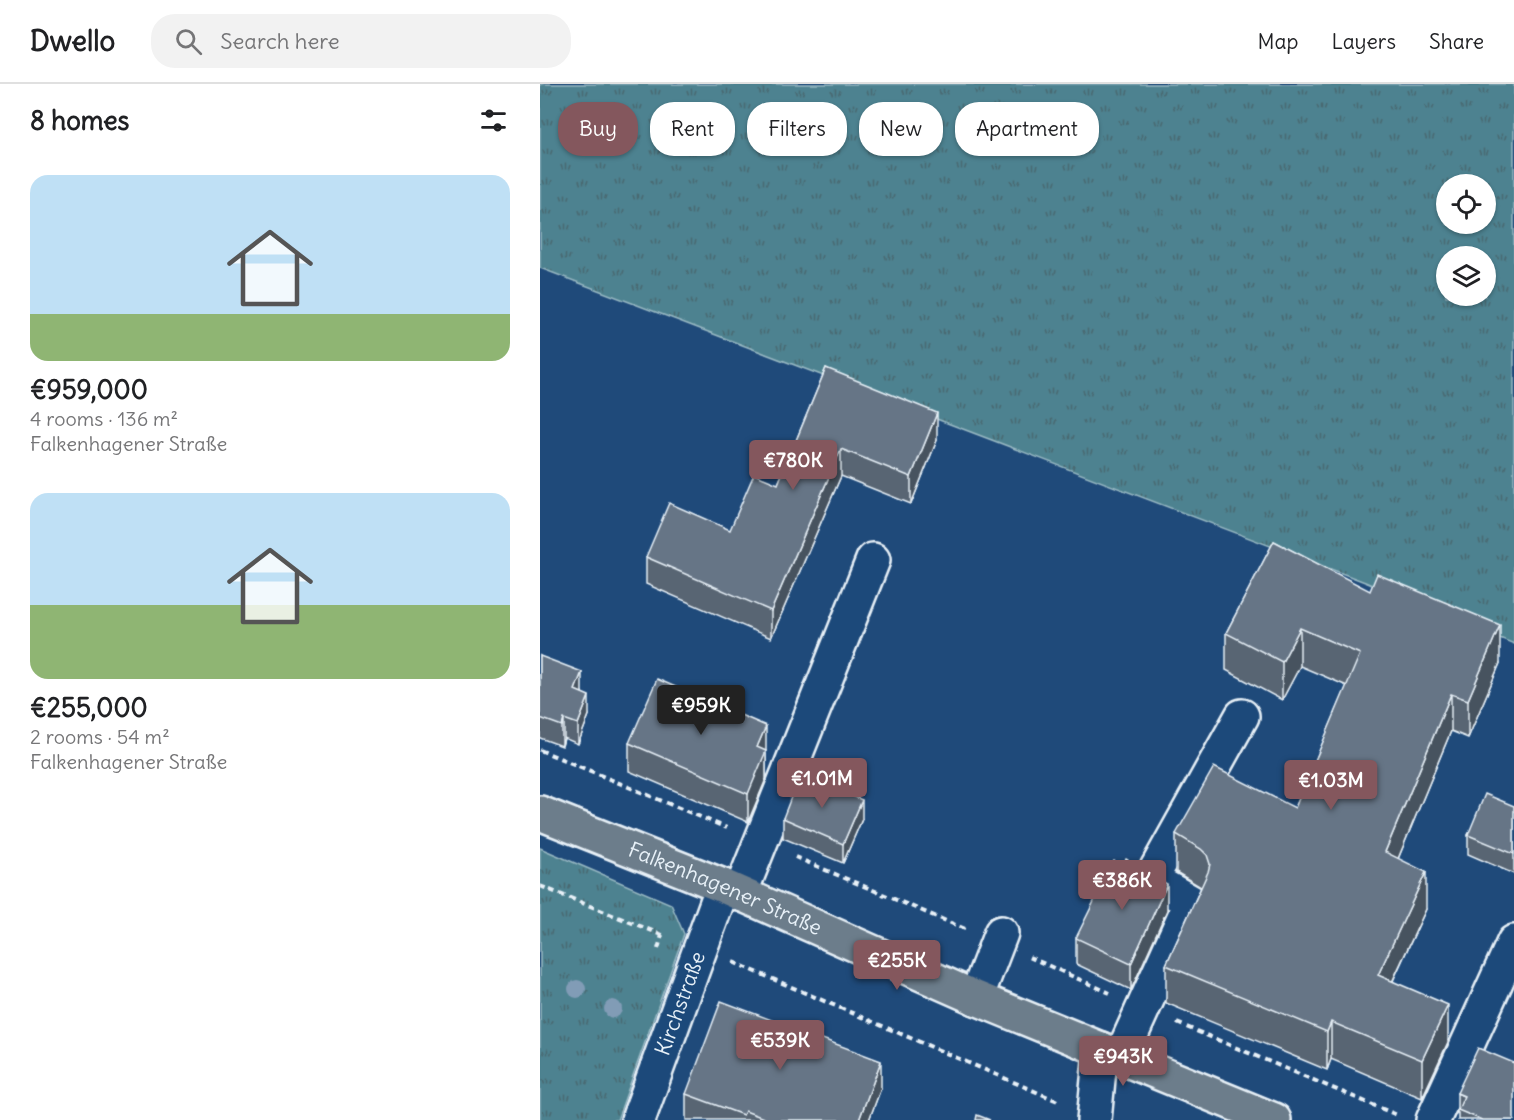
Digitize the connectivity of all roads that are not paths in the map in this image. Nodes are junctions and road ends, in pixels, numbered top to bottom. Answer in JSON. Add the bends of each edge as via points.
{"nodes":[{"id":1,"x":873,"y":560,"type":"dead end"},
{"id":2,"x":1242,"y":716,"type":"dead end"},
{"id":3,"x":540,"y":813,"type":"edge"},
{"id":4,"x":732,"y":890,"type":"junction"},
{"id":5,"x":1001,"y":933,"type":"dead end"},
{"id":6,"x":1514,"y":942,"type":"edge"},
{"id":7,"x":976,"y":998,"type":"junction"},
{"id":8,"x":1111,"y":1053,"type":"junction"},
{"id":9,"x":1094,"y":1119,"type":"edge"},
{"id":10,"x":638,"y":1120,"type":"edge"},
{"id":11,"x":1274,"y":1120,"type":"edge"},
{"id":12,"x":1433,"y":1120,"type":"edge"}],
"edges":[{"from":1,"to":4,"type":"street","name":"Kirchstraße"},
{"from":2,"to":8,"type":"street","via":[[1151,879],[1191,902]]},
{"from":3,"to":4,"type":"main road","name":"Falkenhagener Straße"},
{"from":4,"to":7,"type":"main road","name":"Falkenhagener Straße"},
{"from":4,"to":10,"type":"street","name":"Kirchstraße","via":[[701,948]]},
{"from":5,"to":7,"type":"street"},
{"from":6,"to":12,"type":"street"},
{"from":7,"to":8,"type":"main road","name":"Falkenhagener Straße"},
{"from":8,"to":9,"type":"street"},
{"from":8,"to":11,"type":"main road","name":"Falkenhagener Straße"}]}
